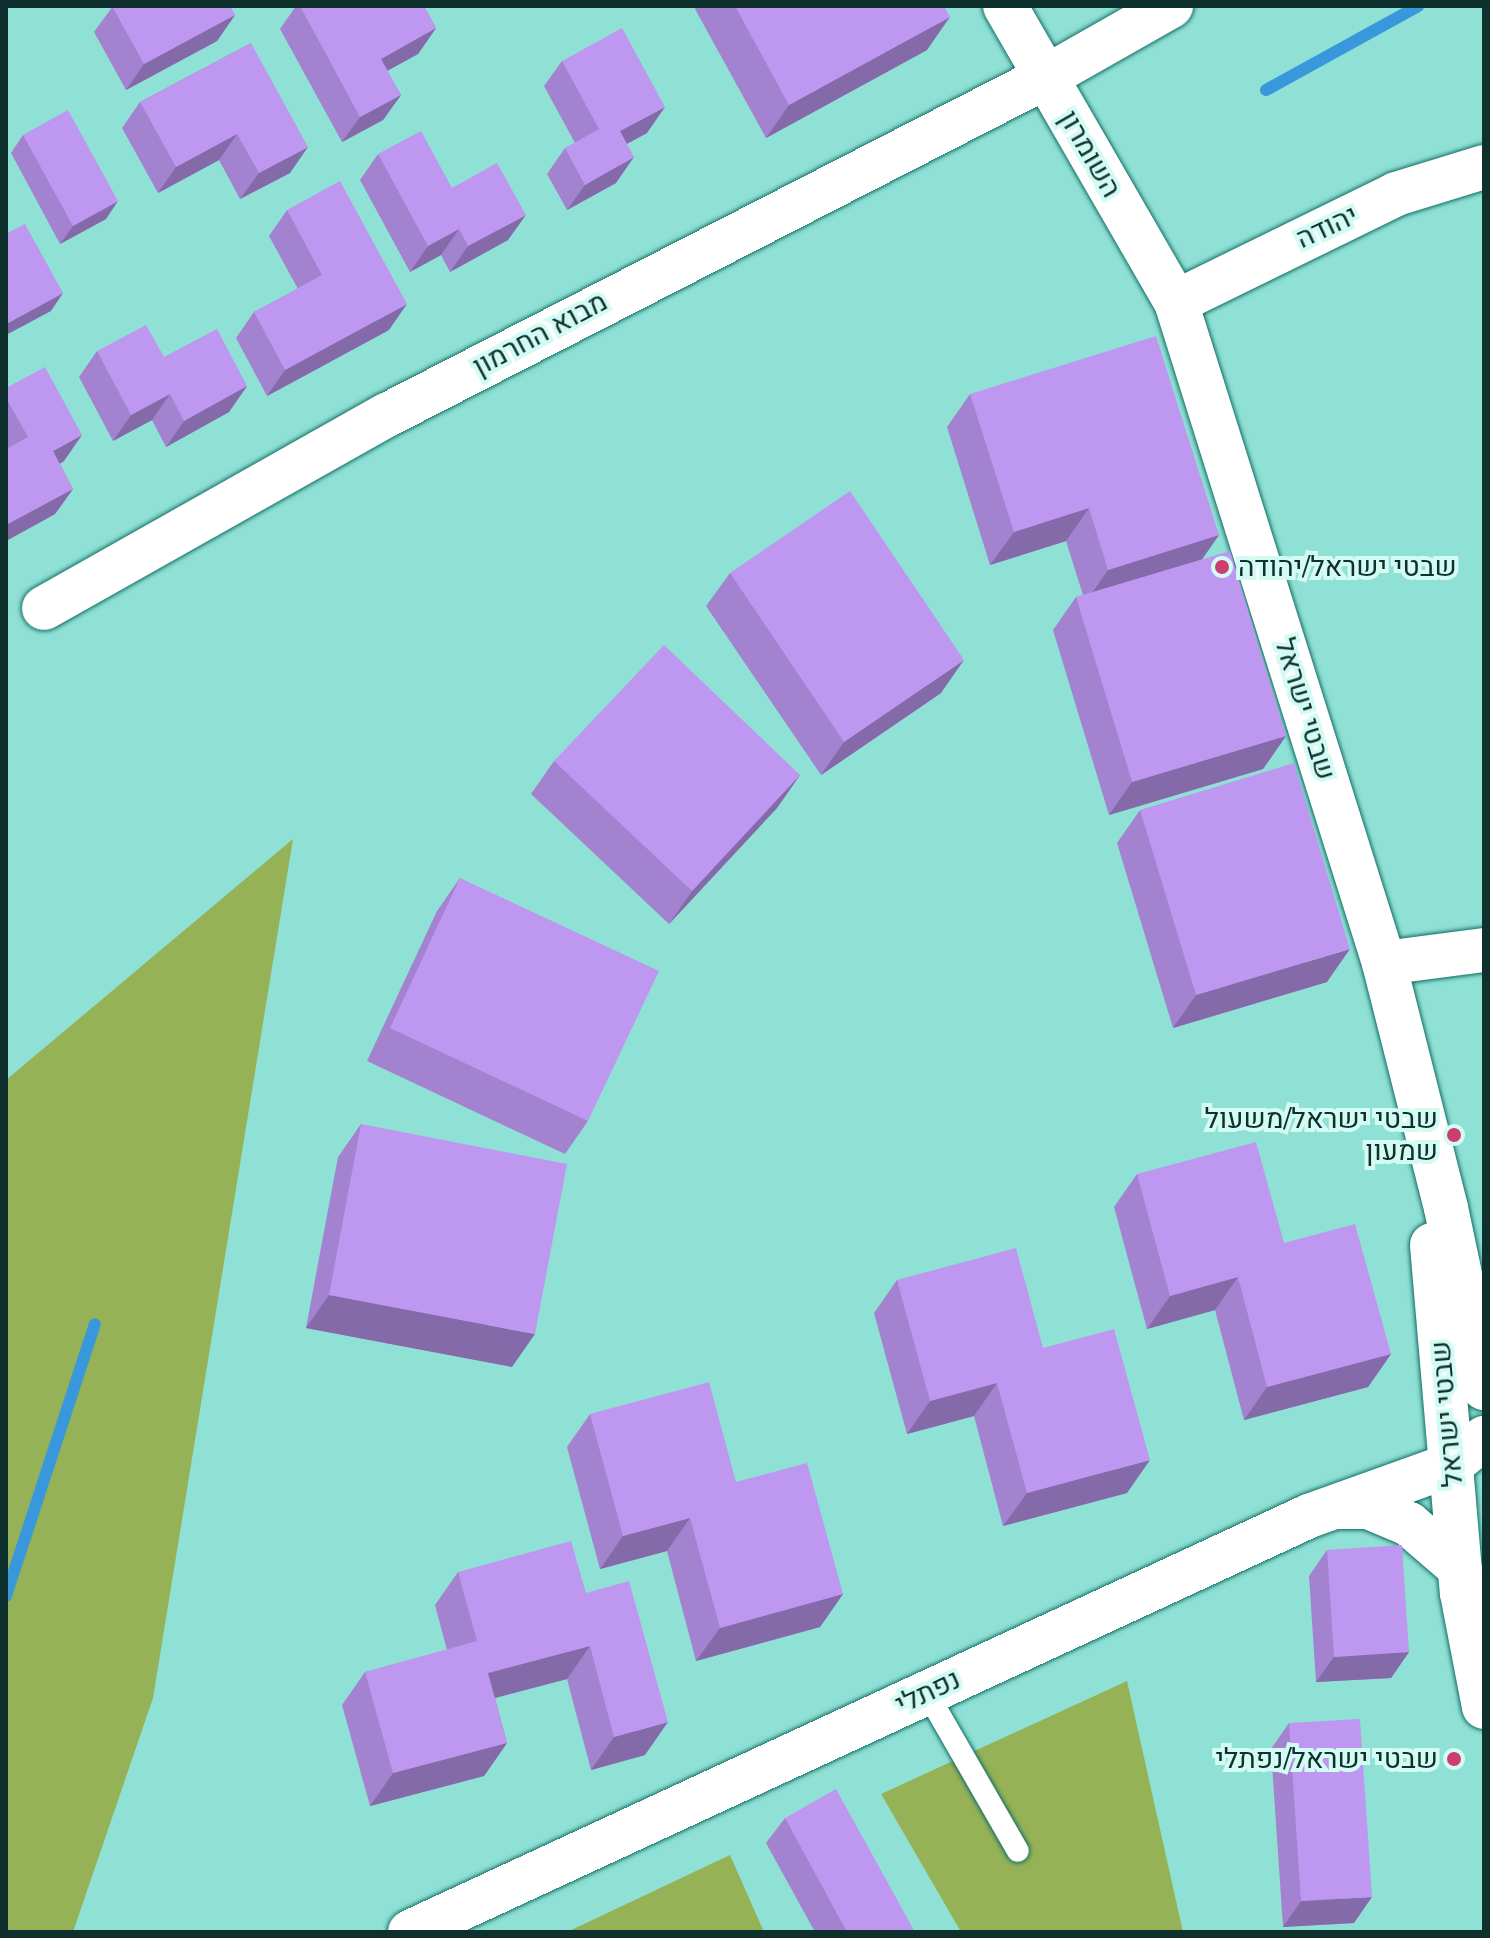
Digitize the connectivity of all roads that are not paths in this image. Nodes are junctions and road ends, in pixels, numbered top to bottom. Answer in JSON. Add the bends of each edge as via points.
{"nodes":[{"id":1,"x":1005,"y":6,"type":"edge"},
{"id":2,"x":1171,"y":6,"type":"edge"},
{"id":3,"x":1046,"y":77,"type":"junction"},
{"id":4,"x":1484,"y":167,"type":"edge"},
{"id":5,"x":1176,"y":302,"type":"junction"},
{"id":6,"x":44,"y":608,"type":"dead end"},
{"id":7,"x":1484,"y":950,"type":"edge"},
{"id":8,"x":1384,"y":963,"type":"junction"},
{"id":9,"x":1422,"y":1119,"type":"junction"},
{"id":10,"x":1477,"y":1322,"type":"edge"},
{"id":11,"x":1484,"y":1388,"type":"edge"},
{"id":12,"x":1484,"y":1438,"type":"edge"},
{"id":13,"x":1468,"y":1467,"type":"edge"},
{"id":14,"x":1331,"y":1507,"type":"junction"},
{"id":15,"x":1460,"y":1568,"type":"junction"},
{"id":16,"x":927,"y":1693,"type":"junction"},
{"id":17,"x":1484,"y":1707,"type":"edge"},
{"id":18,"x":1018,"y":1851,"type":"dead end"},
{"id":19,"x":410,"y":1932,"type":"edge"}],
"edges":[{"from":1,"to":3,"type":"street","name":"השומרון"},
{"from":2,"to":3,"type":"street","name":"מבוא החרמון"},
{"from":3,"to":5,"type":"street","name":"השומרון"},
{"from":3,"to":6,"type":"street","name":"מבוא החרמון","via":[[387,415]]},
{"from":4,"to":5,"type":"street","name":"יהודה","via":[[1382,201]]},
{"from":5,"to":8,"type":"street","name":"שבטי ישראל"},
{"from":7,"to":8,"type":"street"},
{"from":8,"to":9,"type":"street","name":"שבטי ישראל"},
{"from":9,"to":10,"type":"street","name":"שבטי ישראל"},
{"from":9,"to":13,"type":"street","name":"שבטי ישראל"},
{"from":10,"to":11,"type":"street","name":"שבטי ישראל"},
{"from":12,"to":13,"type":"street","name":"נפתלי"},
{"from":13,"to":14,"type":"street","name":"נפתלי"},
{"from":13,"to":15,"type":"street","name":"שבטי ישראל"},
{"from":14,"to":15,"type":"street","via":[[1368,1507],[1409,1524]]},
{"from":14,"to":16,"type":"street","name":"נפתלי"},
{"from":15,"to":17,"type":"street","name":"שבטי ישראל"},
{"from":16,"to":18,"type":"lane"},
{"from":16,"to":19,"type":"street","name":"נפתלי"}]}
